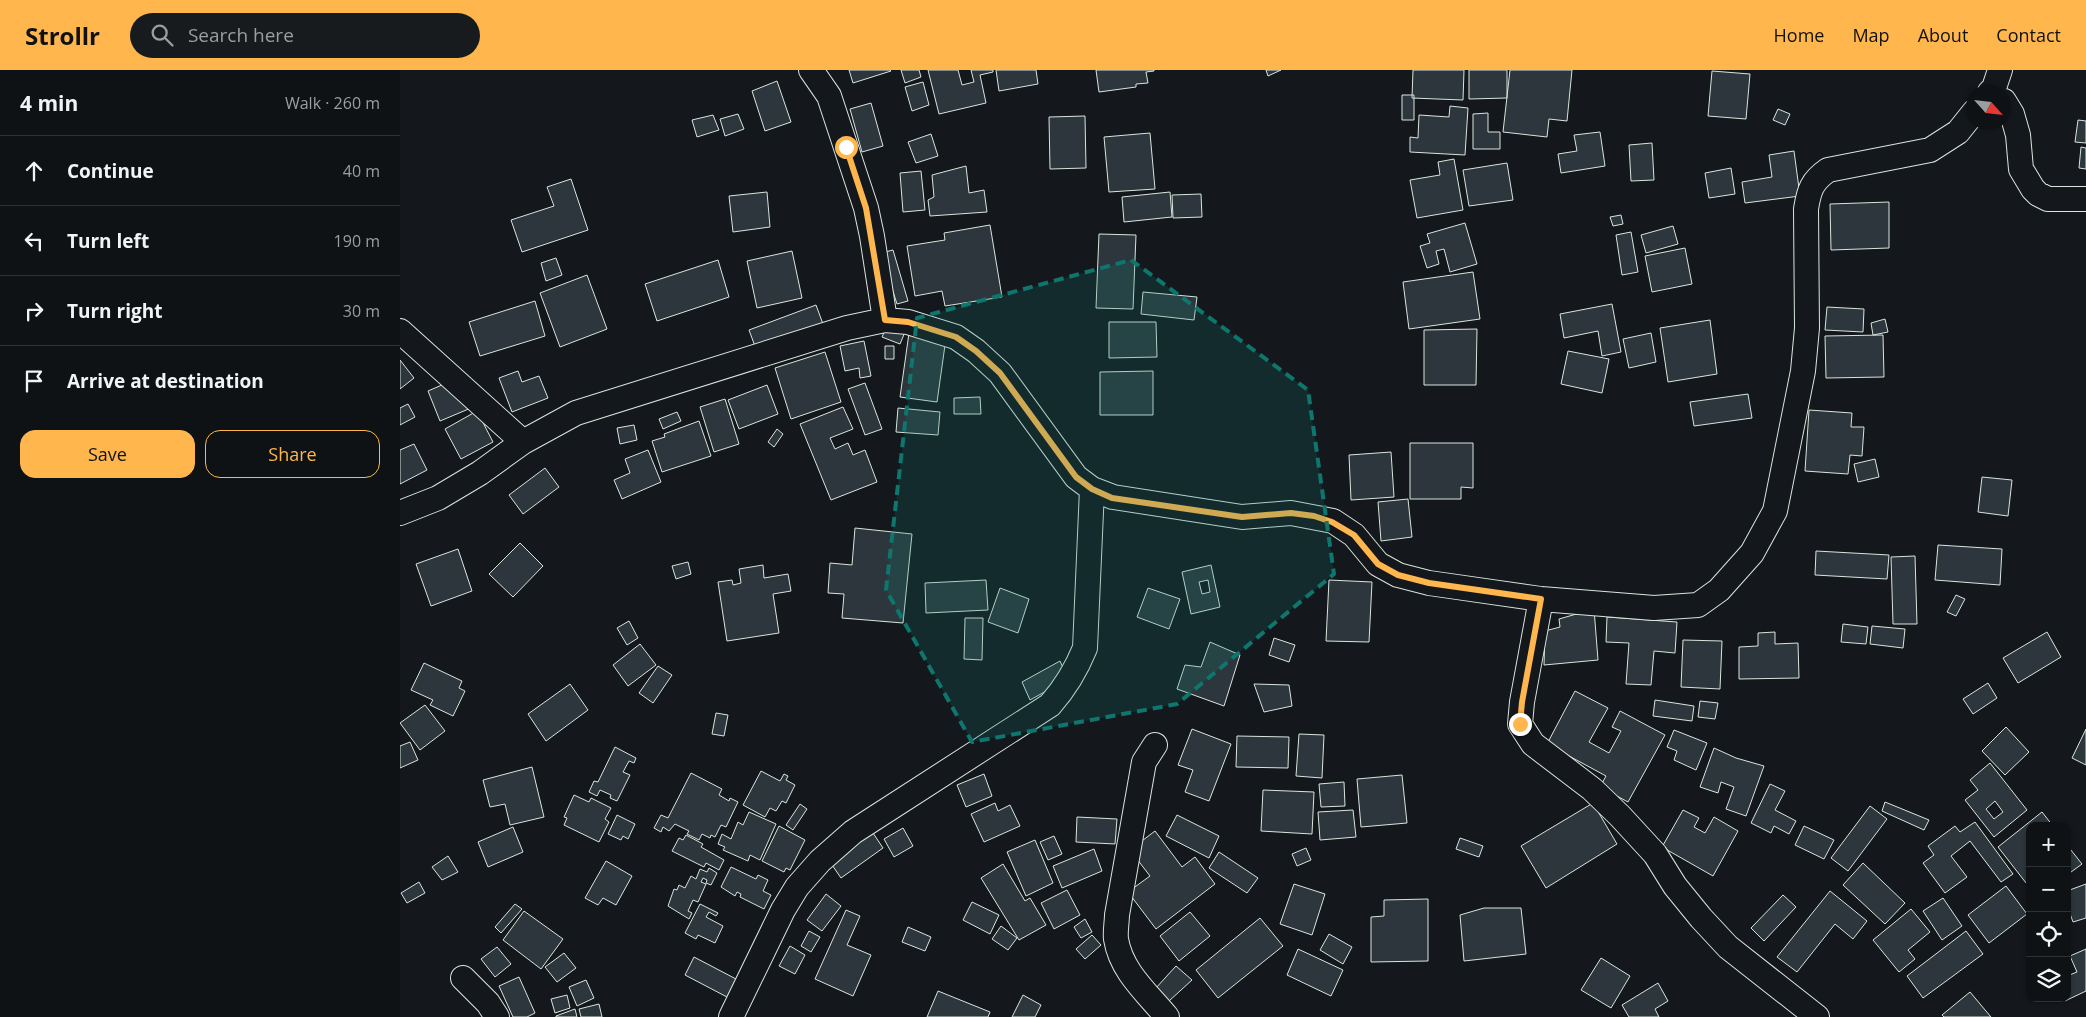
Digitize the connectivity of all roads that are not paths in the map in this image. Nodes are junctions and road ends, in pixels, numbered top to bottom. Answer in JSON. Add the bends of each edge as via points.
{"nodes":[{"id":1,"x":811,"y":70,"type":"edge"},
{"id":2,"x":2011,"y":112,"type":"edge"},
{"id":3,"x":1966,"y":122,"type":"edge"},
{"id":4,"x":2086,"y":199,"type":"edge"},
{"id":5,"x":885,"y":320,"type":"junction"},
{"id":6,"x":400,"y":331,"type":"edge"},
{"id":7,"x":523,"y":442,"type":"junction"},
{"id":8,"x":1092,"y":489,"type":"junction"},
{"id":9,"x":400,"y":513,"type":"edge"},
{"id":10,"x":1541,"y":599,"type":"junction"},
{"id":11,"x":1155,"y":745,"type":"dead end"},
{"id":12,"x":463,"y":978,"type":"dead end"},
{"id":13,"x":497,"y":1017,"type":"edge"},
{"id":14,"x":731,"y":1017,"type":"edge"},
{"id":15,"x":1167,"y":1017,"type":"edge"},
{"id":16,"x":1817,"y":1017,"type":"edge"}],
"edges":[{"from":1,"to":5,"type":"street","via":[[829,96],[866,208]]},
{"from":2,"to":4,"type":"street","via":[[2018,135],[2021,168],[2033,189],[2048,199]]},
{"from":3,"to":10,"type":"street","via":[[1958,132],[1930,150],[1828,170],[1817,178],[1808,192],[1807,328],[1803,371],[1775,511],[1752,552],[1725,584],[1698,605],[1654,608]]},
{"from":5,"to":7,"type":"street","via":[[847,328],[576,413]]},
{"from":5,"to":8,"type":"street","via":[[908,322],[956,337],[976,351],[1000,373],[1076,477]]},
{"from":6,"to":7,"type":"street"},
{"from":7,"to":9,"type":"street","via":[[438,498]]},
{"from":8,"to":10,"type":"street","via":[[1112,498],[1242,517],[1291,513],[1314,516],[1354,535],[1378,564],[1398,575],[1429,583]]},
{"from":8,"to":14,"type":"street","via":[[1085,648],[1064,689],[1050,705],[853,832],[820,861],[797,887],[783,910]]},
{"from":10,"to":16,"type":"street","via":[[1520,724],[1532,744],[1592,789],[1620,816],[1655,854],[1675,886],[1728,947]]},
{"from":11,"to":15,"type":"street","via":[[1144,762],[1117,915],[1116,938],[1121,956],[1136,982]]},
{"from":12,"to":13,"type":"street"}]}
